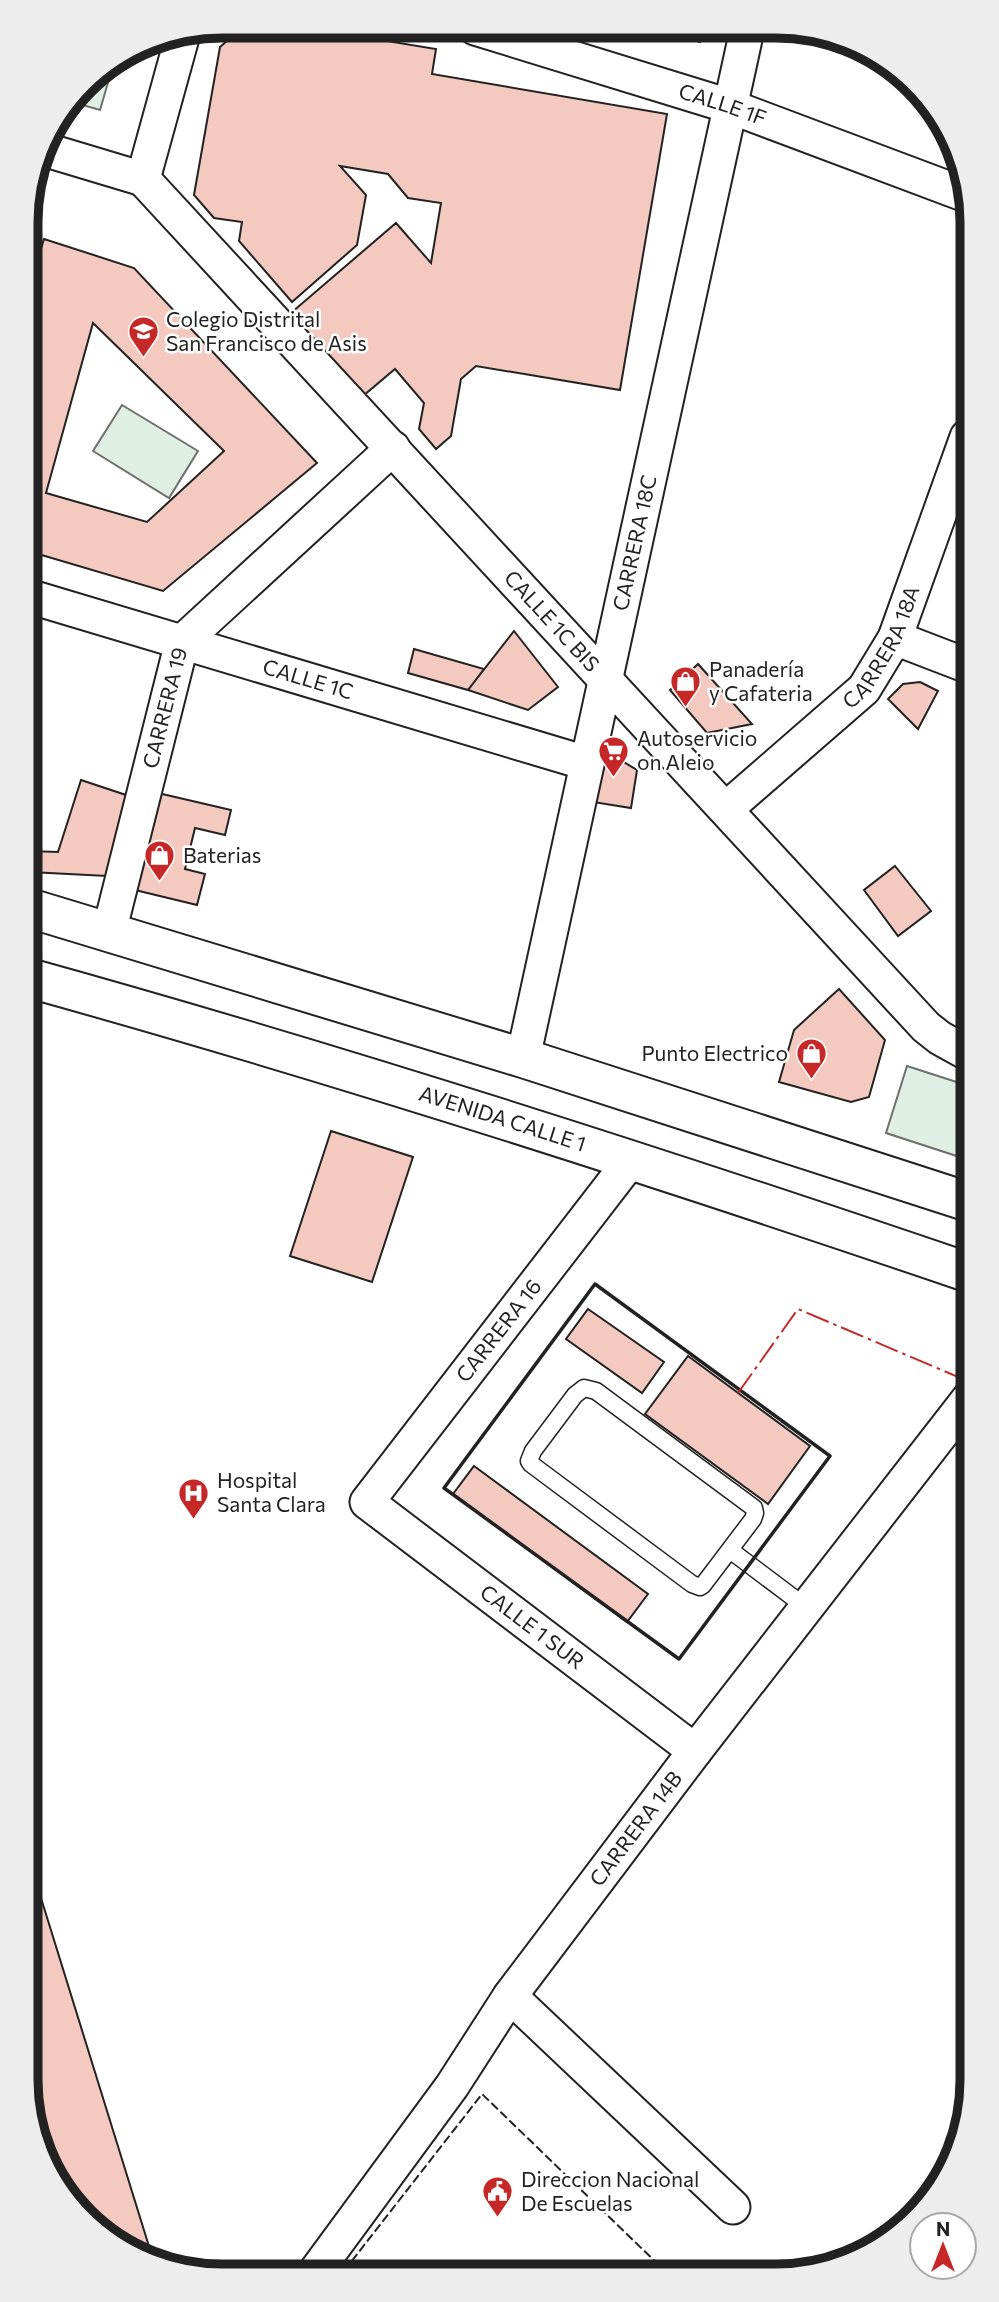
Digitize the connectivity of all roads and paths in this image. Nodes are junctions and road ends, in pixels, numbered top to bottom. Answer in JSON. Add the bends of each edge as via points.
{"nodes":[{"id":1,"x":509,"y":38,"type":"edge"},
{"id":2,"x":745,"y":38,"type":"edge"},
{"id":3,"x":180,"y":44,"type":"edge"},
{"id":4,"x":729,"y":106,"type":"junction"},
{"id":5,"x":52,"y":154,"type":"edge"},
{"id":6,"x":143,"y":179,"type":"junction"},
{"id":7,"x":955,"y":180,"type":"edge"},
{"id":8,"x":393,"y":447,"type":"junction"},
{"id":9,"x":960,"y":457,"type":"edge"},
{"id":10,"x":39,"y":599,"type":"edge"},
{"id":11,"x":895,"y":638,"type":"junction"},
{"id":12,"x":181,"y":642,"type":"junction"},
{"id":13,"x":960,"y":663,"type":"edge"},
{"id":14,"x":605,"y":678,"type":"junction"},
{"id":15,"x":586,"y":763,"type":"junction"},
{"id":16,"x":726,"y":809,"type":"junction"},
{"id":17,"x":39,"y":911,"type":"edge"},
{"id":18,"x":109,"y":932,"type":"junction"},
{"id":19,"x":39,"y":981,"type":"edge"},
{"id":20,"x":960,"y":1048,"type":"edge"},
{"id":21,"x":523,"y":1058,"type":"junction"},
{"id":22,"x":631,"y":1160,"type":"junction"},
{"id":23,"x":960,"y":1199,"type":"edge"},
{"id":24,"x":960,"y":1270,"type":"edge"},
{"id":25,"x":960,"y":1410,"type":"edge"},
{"id":26,"x":367,"y":1502,"type":"joint"},
{"id":27,"x":730,"y":1550,"type":"junction"},
{"id":28,"x":807,"y":1608,"type":"junction"},
{"id":29,"x":695,"y":1751,"type":"junction"},
{"id":30,"x":510,"y":1996,"type":"junction"},
{"id":31,"x":733,"y":2207,"type":"dead end"},
{"id":32,"x":321,"y":2264,"type":"edge"}],
"edges":[{"from":1,"to":4,"type":"street","name":"CALLE 1F"},
{"from":2,"to":4,"type":"street","name":"CARRERA 18C"},
{"from":3,"to":6,"type":"street"},
{"from":4,"to":7,"type":"street","name":"CALLE 1F"},
{"from":4,"to":14,"type":"street","name":"CARRERA 18C"},
{"from":5,"to":6,"type":"street"},
{"from":6,"to":8,"type":"street","name":"CALLE 1C BIS"},
{"from":8,"to":12,"type":"street","name":"CARRERA 19"},
{"from":8,"to":14,"type":"street","name":"CALLE 1C BIS"},
{"from":9,"to":11,"type":"street","name":"CARRERA 18A"},
{"from":10,"to":12,"type":"street","name":"CALLE 1C"},
{"from":11,"to":13,"type":"street"},
{"from":11,"to":16,"type":"street","name":"CARRERA 18A","via":[[864,689]]},
{"from":12,"to":15,"type":"street","name":"CALLE 1C"},
{"from":12,"to":18,"type":"street","name":"CARRERA 19"},
{"from":14,"to":15,"type":"street","name":"CARRERA 18C"},
{"from":14,"to":16,"type":"street","name":"CALLE 1C BIS"},
{"from":15,"to":21,"type":"street","name":"CARRERA 18C"},
{"from":16,"to":20,"type":"street","name":"CALLE 1C BIS","via":[[926,1027]]},
{"from":17,"to":18,"type":"main road"},
{"from":18,"to":21,"type":"main road"},
{"from":19,"to":22,"type":"main road","name":"AVENIDA CALLE 1","via":[[225,1033]]},
{"from":21,"to":23,"type":"main road"},
{"from":22,"to":24,"type":"main road","name":"AVENIDA CALLE 1"},
{"from":22,"to":26,"type":"street","name":"CARRERA 16"},
{"from":25,"to":28,"type":"street","name":"CARRERA 14B"},
{"from":26,"to":29,"type":"street","name":"CALLE 1 SUR"},
{"from":27,"to":27,"type":"lane","via":[[703,1585],[692,1584],[534,1468],[529,1461],[533,1451],[575,1395],[590,1388],[754,1508],[755,1516]]},
{"from":27,"to":28,"type":"lane"},
{"from":28,"to":29,"type":"street","name":"CARRERA 14B"},
{"from":29,"to":30,"type":"street","name":"CARRERA 14B"},
{"from":30,"to":31,"type":"street"},
{"from":30,"to":32,"type":"street","name":"CARRERA 14B","via":[[452,2086]]}]}
